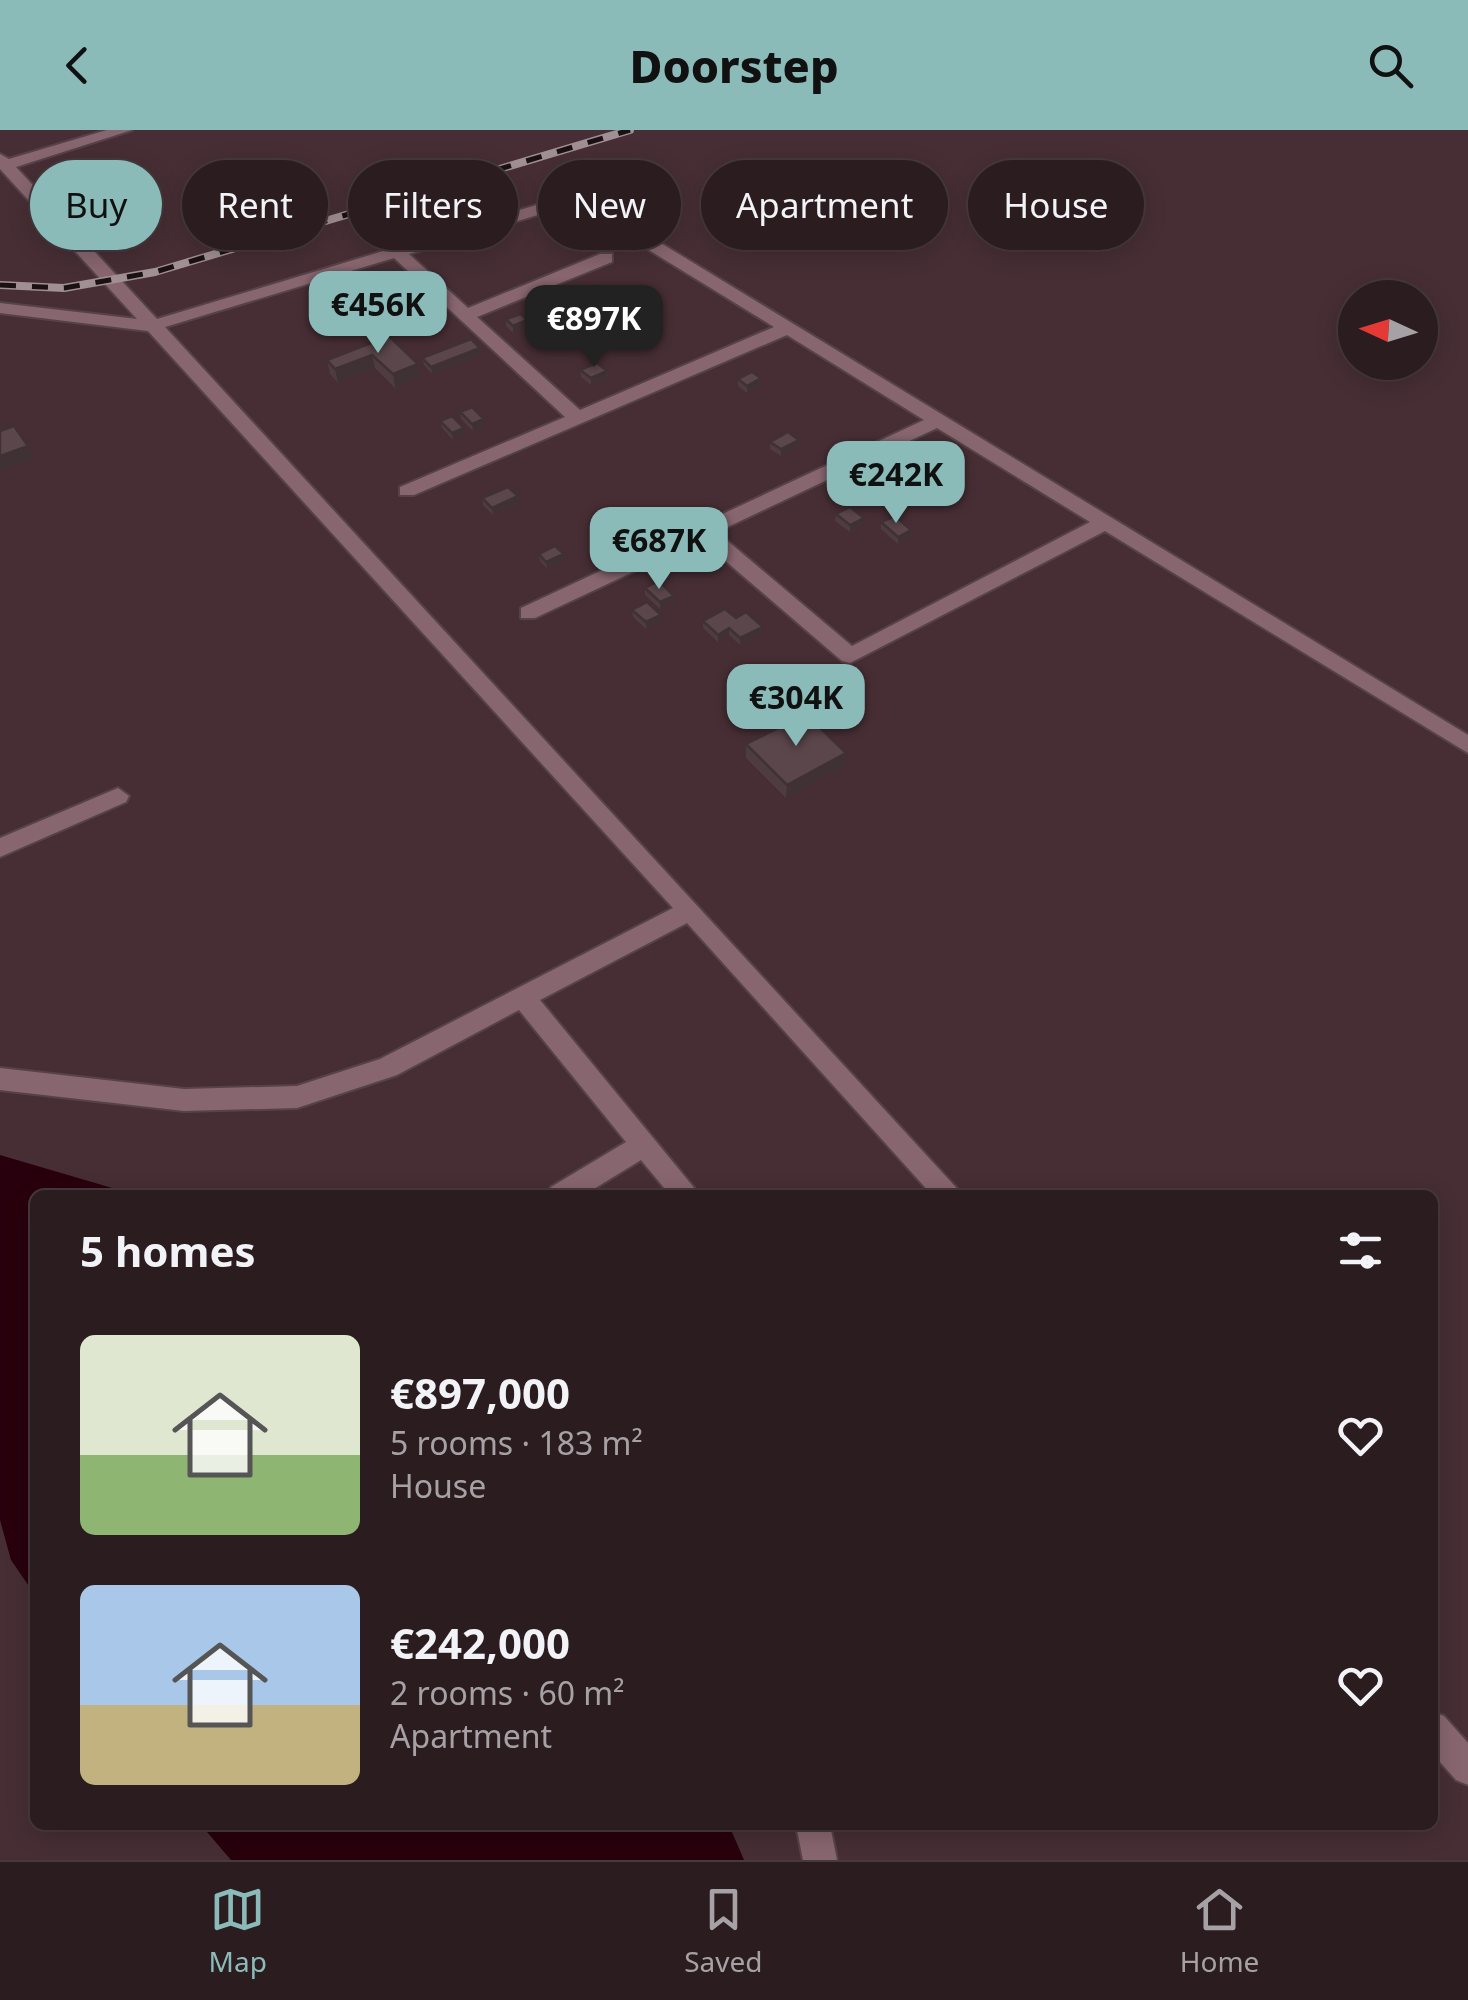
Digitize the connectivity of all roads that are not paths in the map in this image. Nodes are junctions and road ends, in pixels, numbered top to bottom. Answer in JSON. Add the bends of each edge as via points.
{"nodes":[{"id":1,"x":124,"y":130,"type":"edge"},
{"id":2,"x":3,"y":162,"type":"edge"},
{"id":3,"x":397,"y":252,"type":"junction"},
{"id":4,"x":606,"y":258,"type":"dead end"},
{"id":5,"x":116,"y":287,"type":"junction"},
{"id":6,"x":0,"y":308,"type":"edge"},
{"id":7,"x":466,"y":315,"type":"junction"},
{"id":8,"x":71,"y":319,"type":"junction"},
{"id":9,"x":151,"y":326,"type":"junction"},
{"id":10,"x":788,"y":328,"type":"junction"},
{"id":11,"x":576,"y":418,"type":"junction"},
{"id":12,"x":938,"y":420,"type":"junction"},
{"id":13,"x":406,"y":490,"type":"dead end"},
{"id":14,"x":1105,"y":522,"type":"junction"},
{"id":15,"x":704,"y":531,"type":"junction"},
{"id":16,"x":528,"y":614,"type":"dead end"},
{"id":17,"x":1468,"y":746,"type":"edge"},
{"id":18,"x":118,"y":796,"type":"dead end"},
{"id":19,"x":0,"y":848,"type":"edge"},
{"id":20,"x":690,"y":910,"type":"junction"},
{"id":21,"x":524,"y":998,"type":"junction"},
{"id":22,"x":0,"y":1079,"type":"edge"},
{"id":23,"x":645,"y":1144,"type":"junction"},
{"id":24,"x":569,"y":1190,"type":"edge"},
{"id":25,"x":682,"y":1190,"type":"edge"},
{"id":26,"x":944,"y":1190,"type":"edge"},
{"id":27,"x":1438,"y":1735,"type":"edge"},
{"id":28,"x":1468,"y":1768,"type":"edge"},
{"id":29,"x":814,"y":1830,"type":"edge"},
{"id":30,"x":820,"y":1860,"type":"edge"}],
"edges":[{"from":1,"to":2,"type":"lane"},
{"from":2,"to":5,"type":"lane"},
{"from":3,"to":7,"type":"lane"},
{"from":3,"to":9,"type":"lane"},
{"from":3,"to":10,"type":"lane","via":[[576,198]]},
{"from":4,"to":7,"type":"lane"},
{"from":5,"to":8,"type":"lane"},
{"from":5,"to":9,"type":"lane"},
{"from":6,"to":8,"type":"lane"},
{"from":7,"to":11,"type":"lane"},
{"from":8,"to":9,"type":"lane"},
{"from":9,"to":20,"type":"lane"},
{"from":10,"to":11,"type":"lane"},
{"from":10,"to":12,"type":"lane"},
{"from":11,"to":13,"type":"lane"},
{"from":12,"to":14,"type":"lane"},
{"from":12,"to":15,"type":"lane"},
{"from":14,"to":15,"type":"lane","via":[[850,656]]},
{"from":14,"to":17,"type":"lane"},
{"from":15,"to":16,"type":"lane"},
{"from":18,"to":19,"type":"lane"},
{"from":20,"to":21,"type":"lane"},
{"from":20,"to":26,"type":"lane"},
{"from":21,"to":22,"type":"lane","via":[[388,1067],[297,1098],[184,1100]]},
{"from":21,"to":23,"type":"lane"},
{"from":23,"to":24,"type":"lane"},
{"from":23,"to":25,"type":"lane"},
{"from":27,"to":28,"type":"lane"},
{"from":29,"to":30,"type":"lane"}]}
